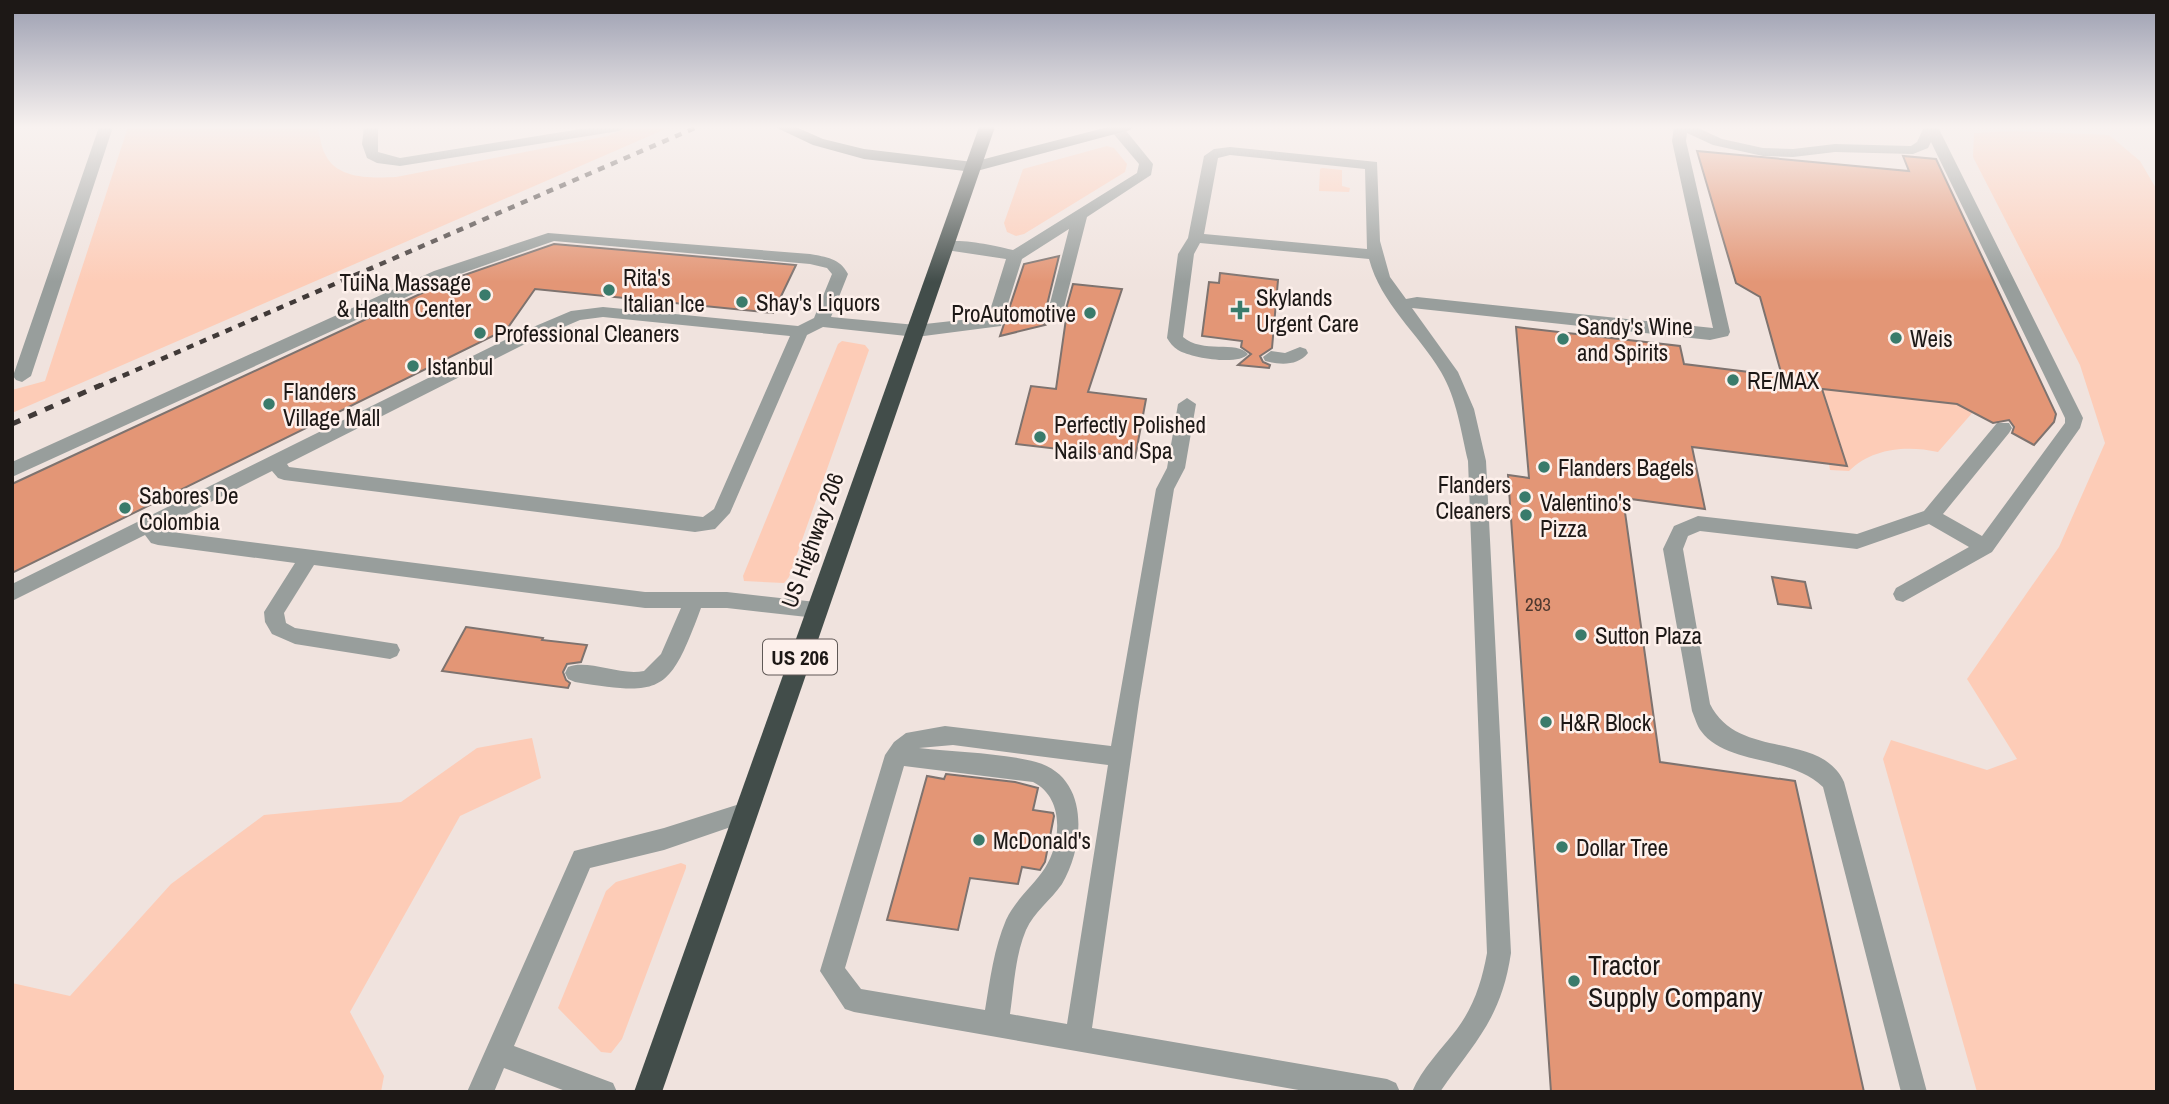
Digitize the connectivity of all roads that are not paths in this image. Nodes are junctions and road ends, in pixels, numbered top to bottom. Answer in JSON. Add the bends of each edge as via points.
{"nodes":[{"id":1,"x":89,"y":179,"type":"edge"},
{"id":2,"x":969,"y":179,"type":"edge"},
{"id":3,"x":1139,"y":179,"type":"edge"},
{"id":4,"x":1207,"y":179,"type":"edge"},
{"id":5,"x":1373,"y":179,"type":"edge"},
{"id":6,"x":1688,"y":179,"type":"edge"},
{"id":7,"x":1957,"y":179,"type":"edge"},
{"id":8,"x":1080,"y":216,"type":"junction"},
{"id":9,"x":1196,"y":238,"type":"junction"},
{"id":10,"x":946,"y":245,"type":"junction"},
{"id":11,"x":1376,"y":255,"type":"junction"},
{"id":12,"x":1015,"y":256,"type":"junction"},
{"id":13,"x":1399,"y":306,"type":"junction"},
{"id":14,"x":1045,"y":317,"type":"dead end"},
{"id":15,"x":821,"y":321,"type":"junction"},
{"id":16,"x":916,"y":331,"type":"junction"},
{"id":17,"x":800,"y":332,"type":"junction"},
{"id":18,"x":32,"y":346,"type":"junction"},
{"id":19,"x":1300,"y":353,"type":"dead end"},
{"id":20,"x":1240,"y":354,"type":"dead end"},
{"id":21,"x":12,"y":357,"type":"edge"},
{"id":22,"x":1271,"y":358,"type":"dead end"},
{"id":23,"x":22,"y":376,"type":"dead end"},
{"id":24,"x":1187,"y":404,"type":"dead end"},
{"id":25,"x":2003,"y":428,"type":"dead end"},
{"id":26,"x":275,"y":462,"type":"junction"},
{"id":27,"x":12,"y":470,"type":"edge"},
{"id":28,"x":1931,"y":516,"type":"junction"},
{"id":29,"x":149,"y":526,"type":"junction"},
{"id":30,"x":1985,"y":547,"type":"junction"},
{"id":31,"x":309,"y":557,"type":"junction"},
{"id":32,"x":12,"y":593,"type":"edge"},
{"id":33,"x":1903,"y":594,"type":"dead end"},
{"id":34,"x":694,"y":600,"type":"junction"},
{"id":35,"x":817,"y":611,"type":"junction"},
{"id":36,"x":390,"y":650,"type":"dead end"},
{"id":37,"x":575,"y":673,"type":"dead end"},
{"id":38,"x":896,"y":755,"type":"junction"},
{"id":39,"x":1120,"y":757,"type":"junction"},
{"id":40,"x":746,"y":812,"type":"junction"},
{"id":41,"x":996,"y":1023,"type":"junction"},
{"id":42,"x":1078,"y":1037,"type":"junction"},
{"id":43,"x":498,"y":1053,"type":"junction"},
{"id":44,"x":480,"y":1092,"type":"edge"},
{"id":45,"x":604,"y":1092,"type":"edge"},
{"id":46,"x":648,"y":1092,"type":"edge"},
{"id":47,"x":1387,"y":1092,"type":"edge"},
{"id":48,"x":1425,"y":1092,"type":"edge"},
{"id":49,"x":1914,"y":1092,"type":"edge"}],
"edges":[{"from":1,"to":18,"type":"lane"},
{"from":2,"to":10,"type":"highway","name":"US Highway 206","number":"US 206"},
{"from":3,"to":8,"type":"lane"},
{"from":4,"to":9,"type":"lane"},
{"from":5,"to":11,"type":"lane"},
{"from":6,"to":13,"type":"lane","via":[[1722,332],[1417,302]]},
{"from":7,"to":30,"type":"lane","via":[[2074,418],[2072,429]]},
{"from":8,"to":12,"type":"lane"},
{"from":8,"to":14,"type":"lane","via":[[1055,315]]},
{"from":9,"to":11,"type":"lane"},
{"from":9,"to":20,"type":"lane","via":[[1186,254],[1175,338],[1190,349]]},
{"from":10,"to":12,"type":"lane"},
{"from":10,"to":16,"type":"highway","name":"US Highway 206","number":"US 206"},
{"from":11,"to":13,"type":"lane","via":[[1382,278]]},
{"from":12,"to":16,"type":"lane","via":[[999,324]]},
{"from":13,"to":48,"type":"lane","via":[[1450,372],[1473,438],[1496,858],[1496,974],[1480,1017]]},
{"from":15,"to":16,"type":"lane"},
{"from":15,"to":17,"type":"lane"},
{"from":15,"to":27,"type":"lane","via":[[840,274],[830,263],[553,236],[440,275]]},
{"from":16,"to":35,"type":"highway","name":"US Highway 206","number":"US 206"},
{"from":17,"to":26,"type":"lane","via":[[603,312],[578,315]]},
{"from":17,"to":26,"type":"lane","via":[[721,513],[708,524],[284,472]]},
{"from":18,"to":21,"type":"lane"},
{"from":18,"to":23,"type":"lane"},
{"from":19,"to":22,"type":"lane","via":[[1287,359]]},
{"from":24,"to":39,"type":"lane","via":[[1176,468],[1165,489]]},
{"from":25,"to":28,"type":"lane"},
{"from":26,"to":29,"type":"lane"},
{"from":28,"to":30,"type":"lane"},
{"from":28,"to":49,"type":"lane","via":[[1857,542],[1698,523],[1681,531],[1674,549],[1702,717],[1730,742],[1803,759],[1833,782]]},
{"from":29,"to":31,"type":"lane","via":[[158,538]]},
{"from":29,"to":32,"type":"lane"},
{"from":30,"to":33,"type":"lane"},
{"from":31,"to":34,"type":"lane","via":[[645,600]]},
{"from":31,"to":36,"type":"lane","via":[[274,612],[277,628],[283,634]]},
{"from":34,"to":35,"type":"lane"},
{"from":34,"to":37,"type":"lane","via":[[671,653],[652,678],[640,682]]},
{"from":35,"to":40,"type":"highway","name":"US Highway 206","number":"US 206"},
{"from":38,"to":39,"type":"lane","via":[[913,740],[953,736]]},
{"from":38,"to":41,"type":"lane","via":[[832,971],[854,1000]]},
{"from":38,"to":41,"type":"lane","via":[[1035,772],[1058,783],[1065,799],[1067,821],[1057,868],[1013,933]]},
{"from":39,"to":42,"type":"lane"},
{"from":40,"to":43,"type":"lane","via":[[583,859]]},
{"from":40,"to":46,"type":"highway","name":"US Highway 206","number":"US 206"},
{"from":41,"to":42,"type":"lane"},
{"from":42,"to":47,"type":"lane"},
{"from":43,"to":44,"type":"lane"},
{"from":43,"to":45,"type":"lane"}]}
